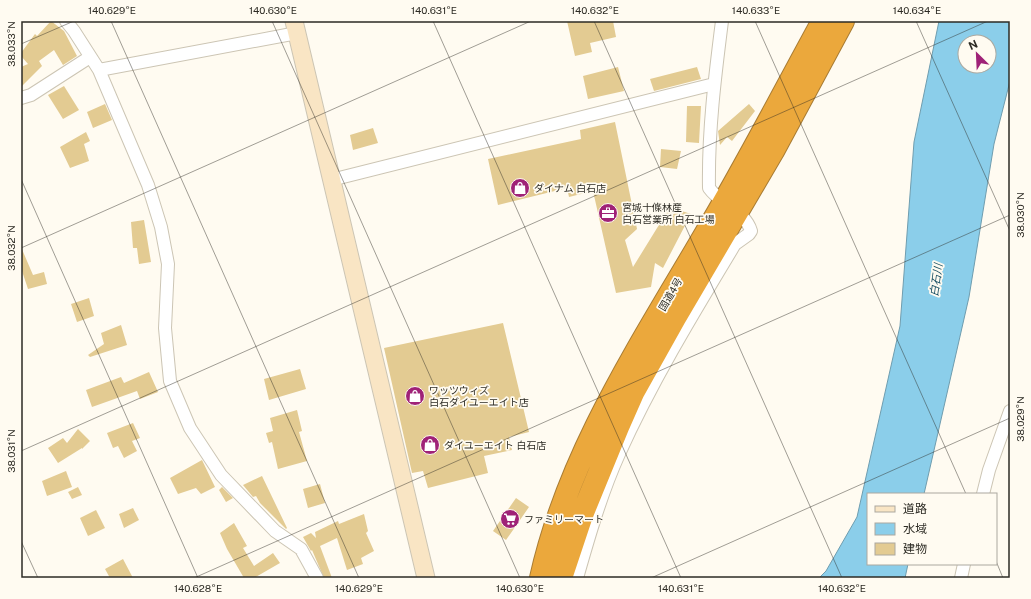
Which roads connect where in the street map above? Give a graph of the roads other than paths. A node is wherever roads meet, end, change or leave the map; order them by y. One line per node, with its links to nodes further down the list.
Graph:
1 (66, 21): 6 (street)
2 (722, 21): 8 (street)
3 (822, 21): 11 (highway, 国道4号)
4 (843, 21): 11 (highway, 国道4号)
5 (296, 27): 7 (street); 10 (street)
6 (90, 57): 7 (street); 9 (street)
7 (98, 70): 15 (street)
8 (714, 84): 10 (street); 11 (street)
9 (21, 98)
10 (331, 180): 16 (street)
11 (730, 207): 17 (highway, 国道4号); 18 (highway, 国道4号); 19 (street)
12 (1010, 411): 13 (street)
13 (983, 493)
14 (964, 565): 20 (street)
15 (317, 578)
16 (426, 578)
17 (541, 578)
18 (561, 578)
19 (577, 578)
20 (961, 578)

